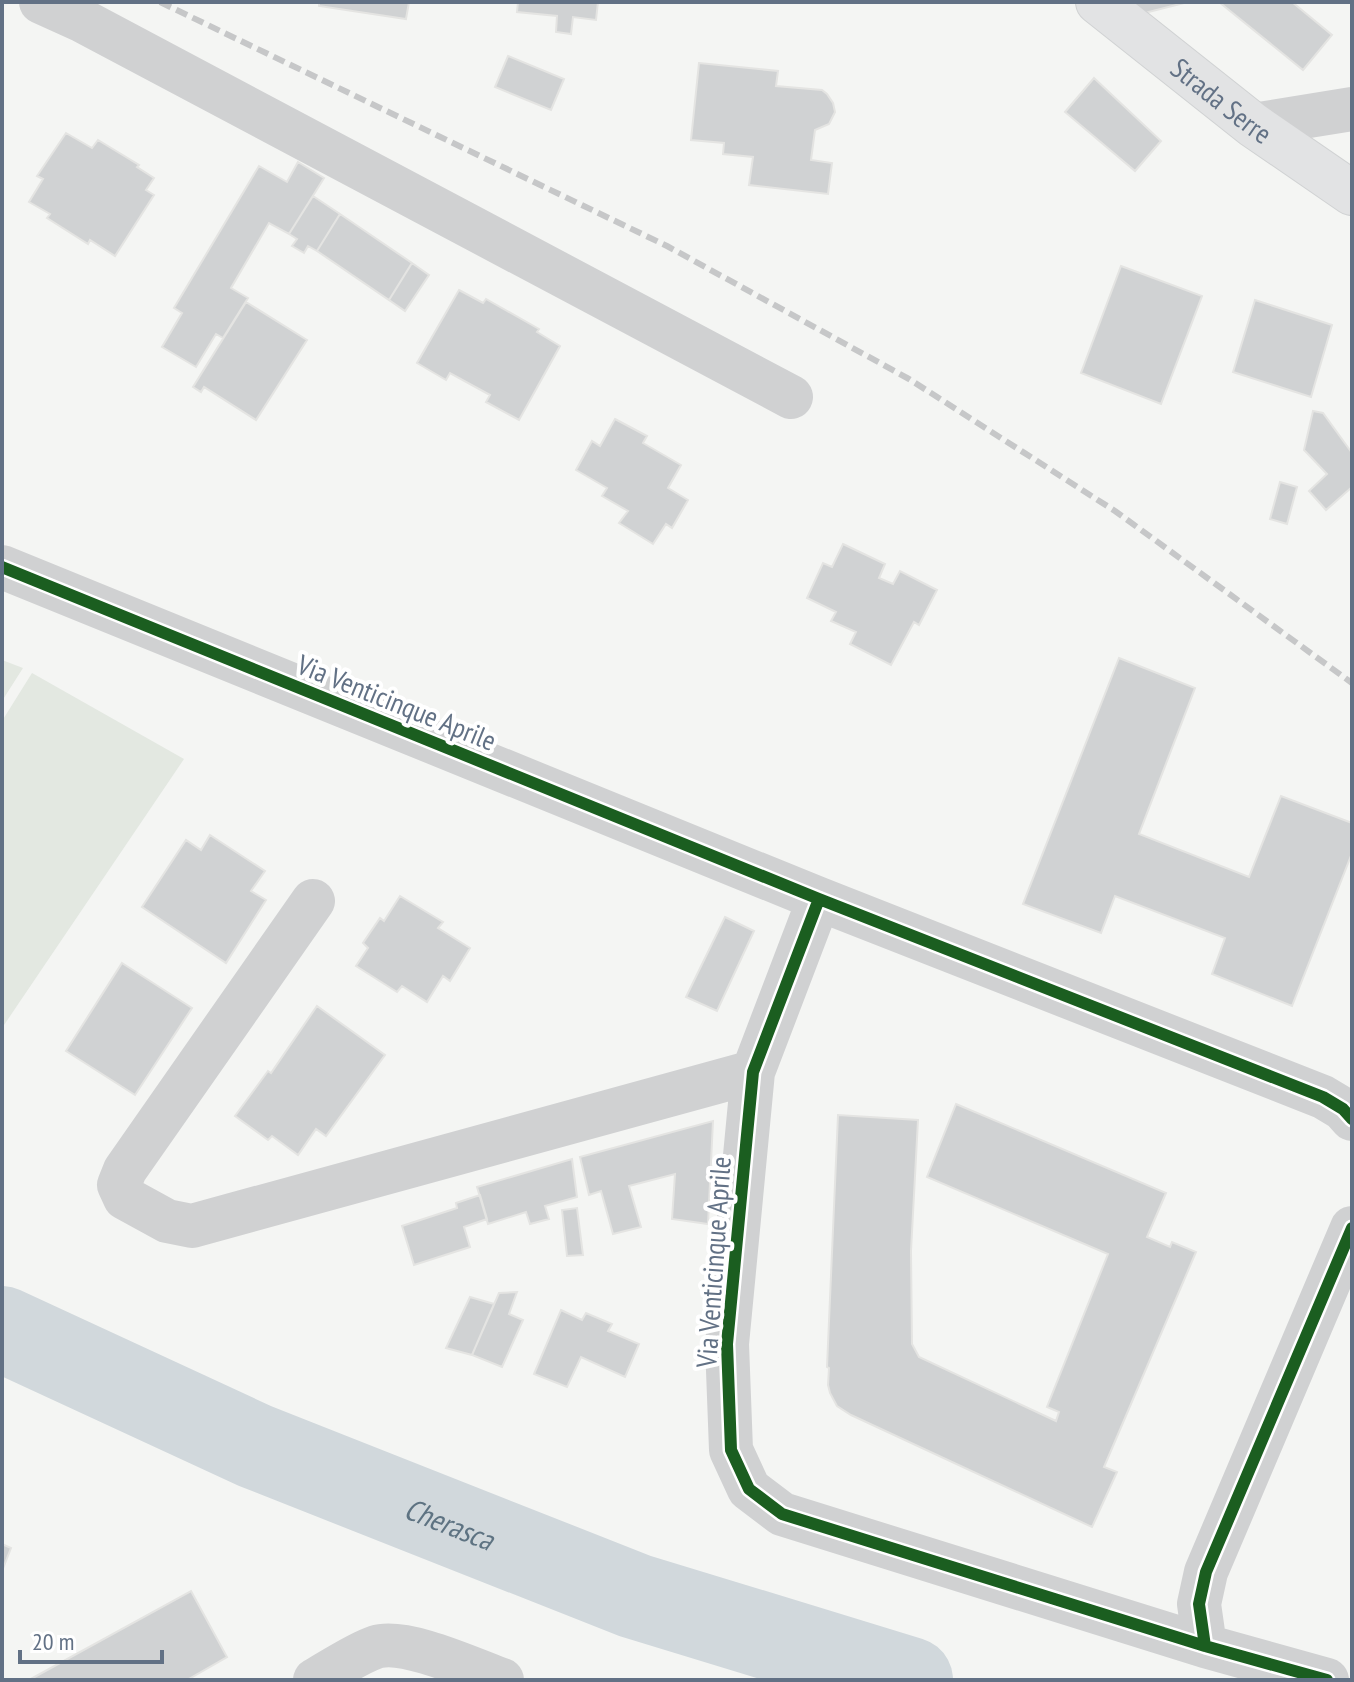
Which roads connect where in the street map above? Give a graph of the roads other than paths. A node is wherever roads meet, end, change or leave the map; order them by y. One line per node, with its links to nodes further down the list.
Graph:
1 (41, 2): 6 (street)
2 (1098, 2): 4 (main road, Strada Serre)
3 (1352, 109): 4 (street)
4 (1253, 125): 5 (main road, Strada Serre)
5 (1352, 193)
6 (791, 397)
7 (2, 567): 8 (street, Via Venticinque Aprile)
8 (819, 899): 10 (street, Via Venticinque Aprile); 11 (street, Via Venticinque Aprile)
9 (313, 901): 10 (street)
10 (753, 1072): 13 (street, Via Venticinque Aprile)
11 (1352, 1119)
12 (1352, 1228): 13 (street)
13 (1205, 1646): 16 (street, Via Venticinque Aprile)
14 (315, 1680): 15 (street)
15 (502, 1680)
16 (1327, 1680)

